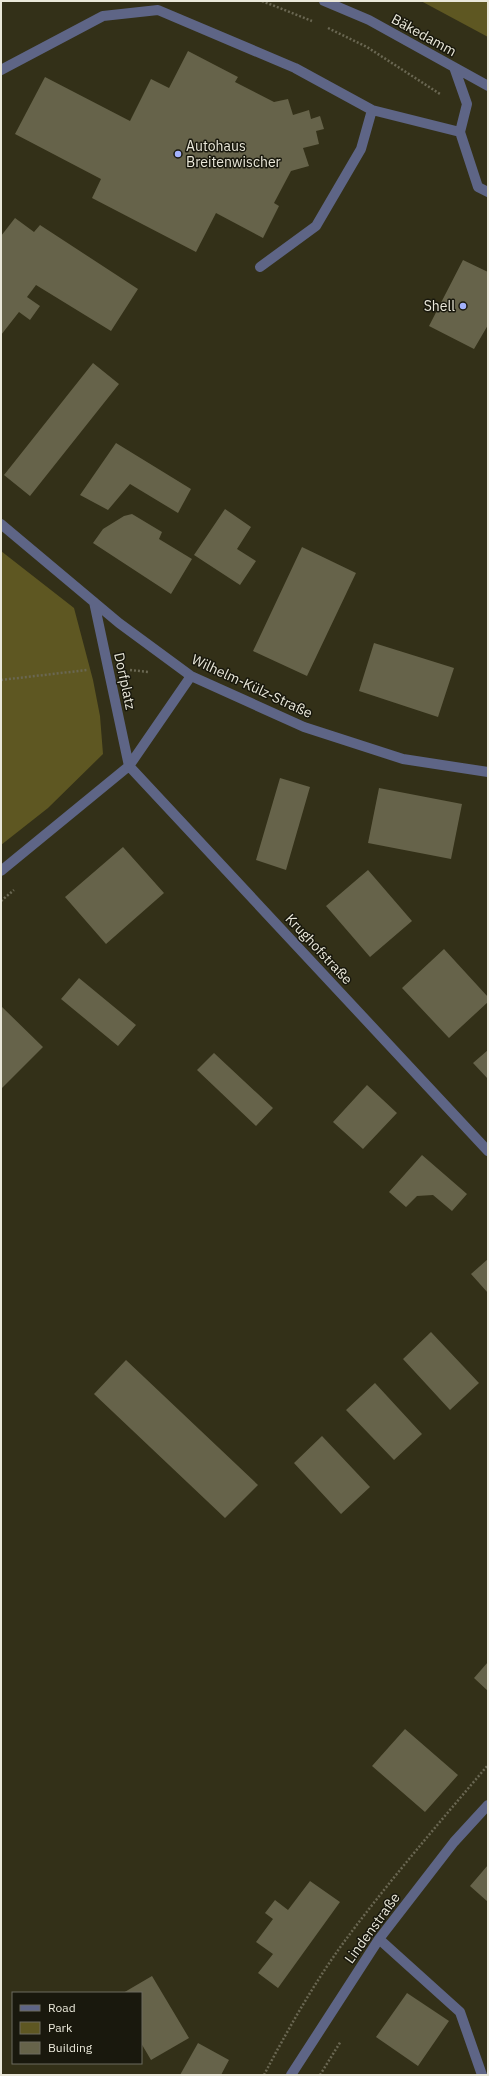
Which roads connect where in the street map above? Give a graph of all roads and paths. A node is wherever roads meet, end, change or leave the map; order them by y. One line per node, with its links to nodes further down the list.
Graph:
1 (262, 1): 3 (path)
2 (324, 1): 5 (street, Bäkedamm)
3 (313, 21)
4 (327, 28): 9 (path)
5 (454, 67): 7 (street, Bäkedamm); 9 (street)
6 (1, 70): 8 (street)
7 (488, 86)
8 (372, 110): 10 (street); 12 (street)
9 (465, 111): 10 (street)
10 (460, 132): 11 (street)
11 (488, 192)
12 (260, 267)
13 (1, 524): 14 (street, Wilhelm-Külz-Straße)
14 (94, 602): 15 (street, Wilhelm-Külz-Straße); 16 (street, Dorfplatz)
15 (191, 676): 16 (street); 17 (street, Wilhelm-Külz-Straße)
16 (129, 766): 18 (street); 19 (street, Krughofstraße)
17 (488, 772)
18 (1, 872)
19 (488, 1151)
20 (486, 1810): 21 (street, Lindenstraße)
21 (379, 1939): 22 (street, Lindenstraße); 23 (street)
22 (291, 2075)
23 (482, 2075)

